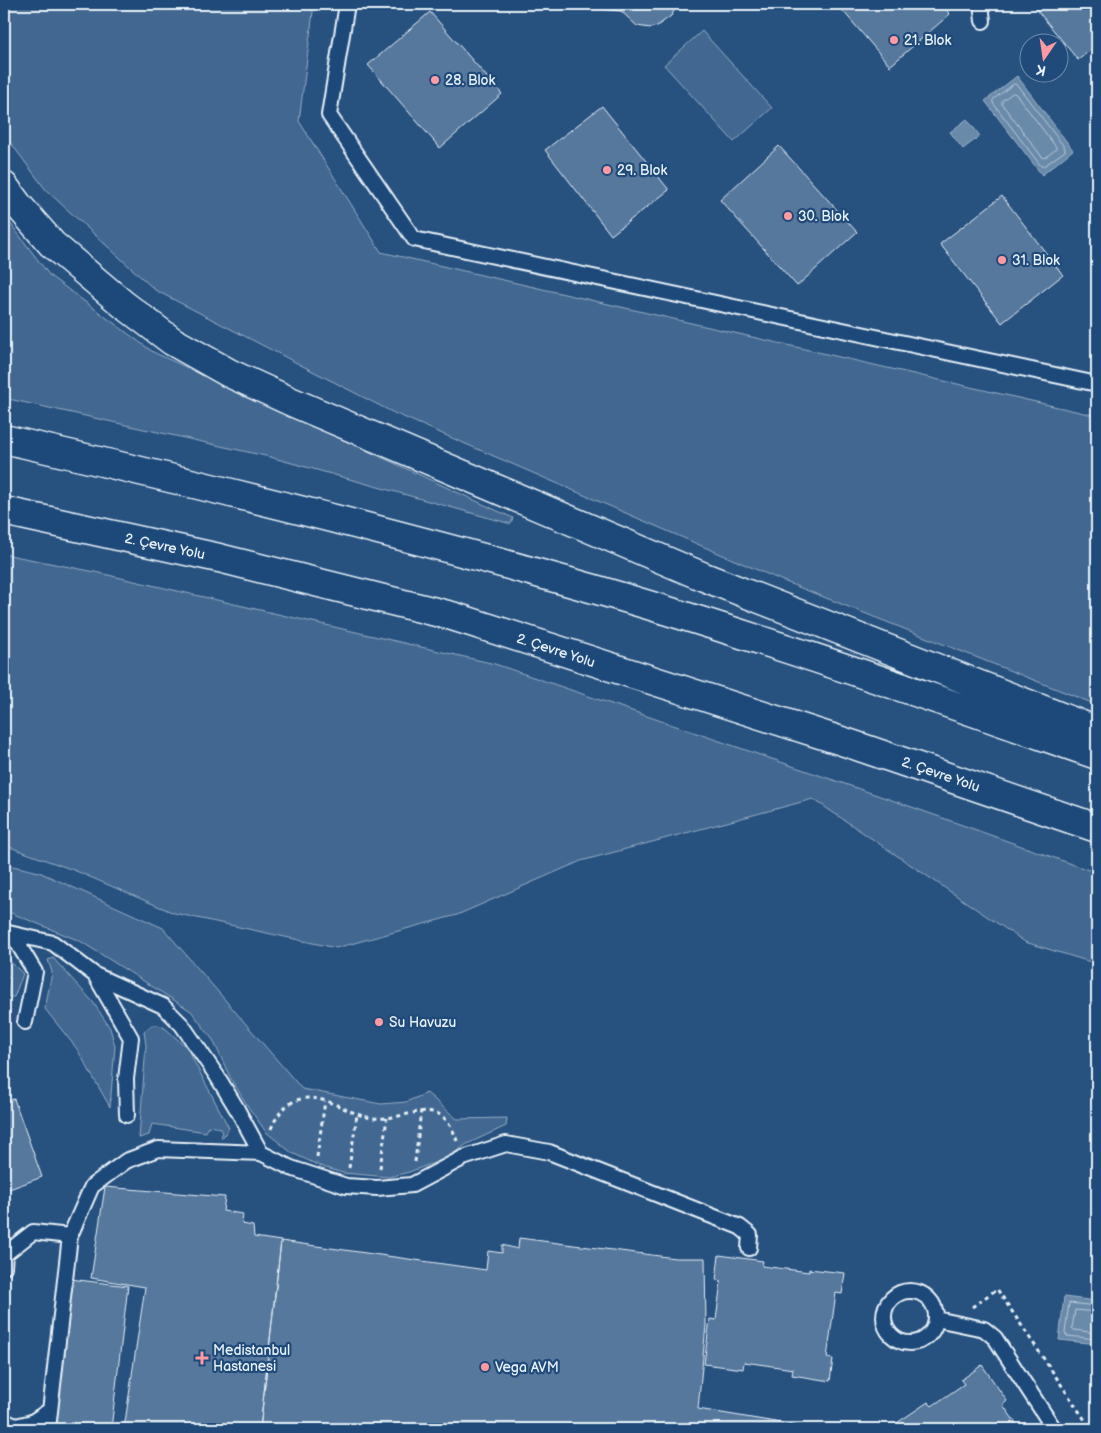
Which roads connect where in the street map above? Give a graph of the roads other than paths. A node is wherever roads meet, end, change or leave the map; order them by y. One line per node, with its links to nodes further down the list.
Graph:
1 (347, 4): 5 (lane)
2 (981, 4): 3 (lane)
3 (983, 21)
4 (4, 186): 8 (highway)
5 (1097, 384)
6 (4, 439): 9 (highway)
7 (4, 511): 10 (highway, 2. Çevre Yolu)
8 (1097, 731)
9 (1097, 755)
10 (1097, 828)
11 (8, 933): 12 (lane); 13 (lane)
12 (95, 975): 14 (lane); 15 (lane)
13 (25, 1022)
14 (127, 1116)
15 (261, 1153): 16 (lane); 17 (lane)
16 (70, 1236): 18 (lane); 20 (lane)
17 (749, 1248)
18 (4, 1268)
19 (936, 1320): 23 (lane)
20 (50, 1410): 21 (lane); 22 (lane)
21 (4, 1421)
22 (48, 1429)
23 (1054, 1429)

